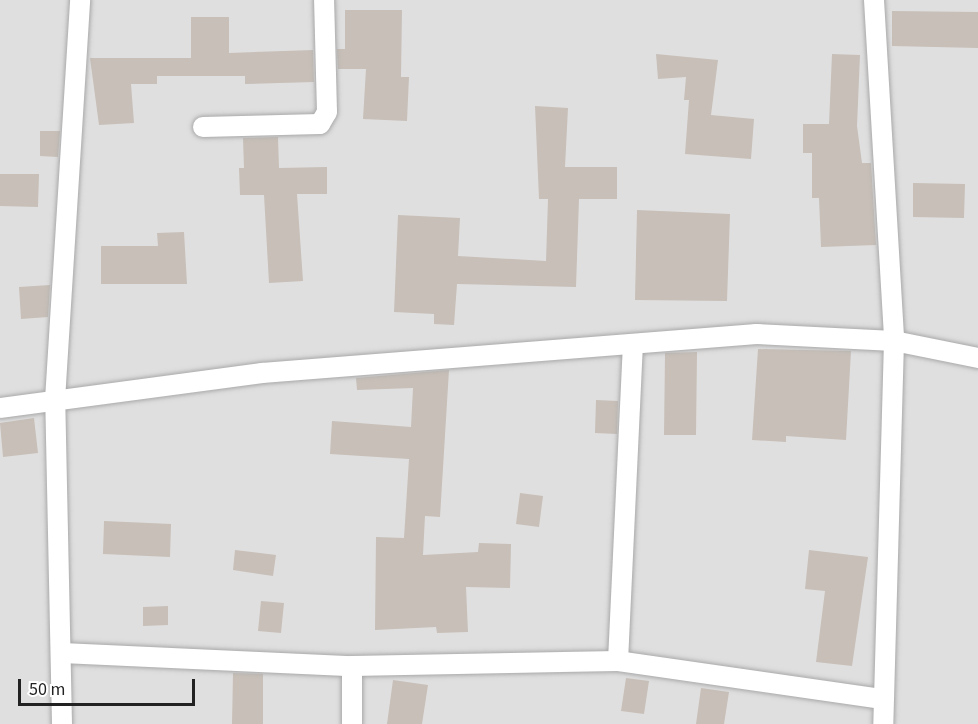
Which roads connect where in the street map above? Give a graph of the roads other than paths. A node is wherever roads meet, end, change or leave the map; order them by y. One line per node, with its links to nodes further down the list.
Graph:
1 (80, 0): 8 (street)
2 (324, 0): 4 (street)
3 (874, 0): 5 (street)
4 (203, 127)
5 (894, 341): 6 (street); 7 (street); 13 (street)
6 (633, 344): 8 (street); 11 (street)
7 (978, 358)
8 (55, 400): 9 (street); 10 (street)
9 (0, 408)
10 (62, 653): 12 (street); 14 (street)
11 (618, 661): 12 (street); 13 (street)
12 (352, 666): 15 (street)
13 (883, 699): 16 (street)
14 (62, 724)
15 (352, 724)
16 (884, 724)

